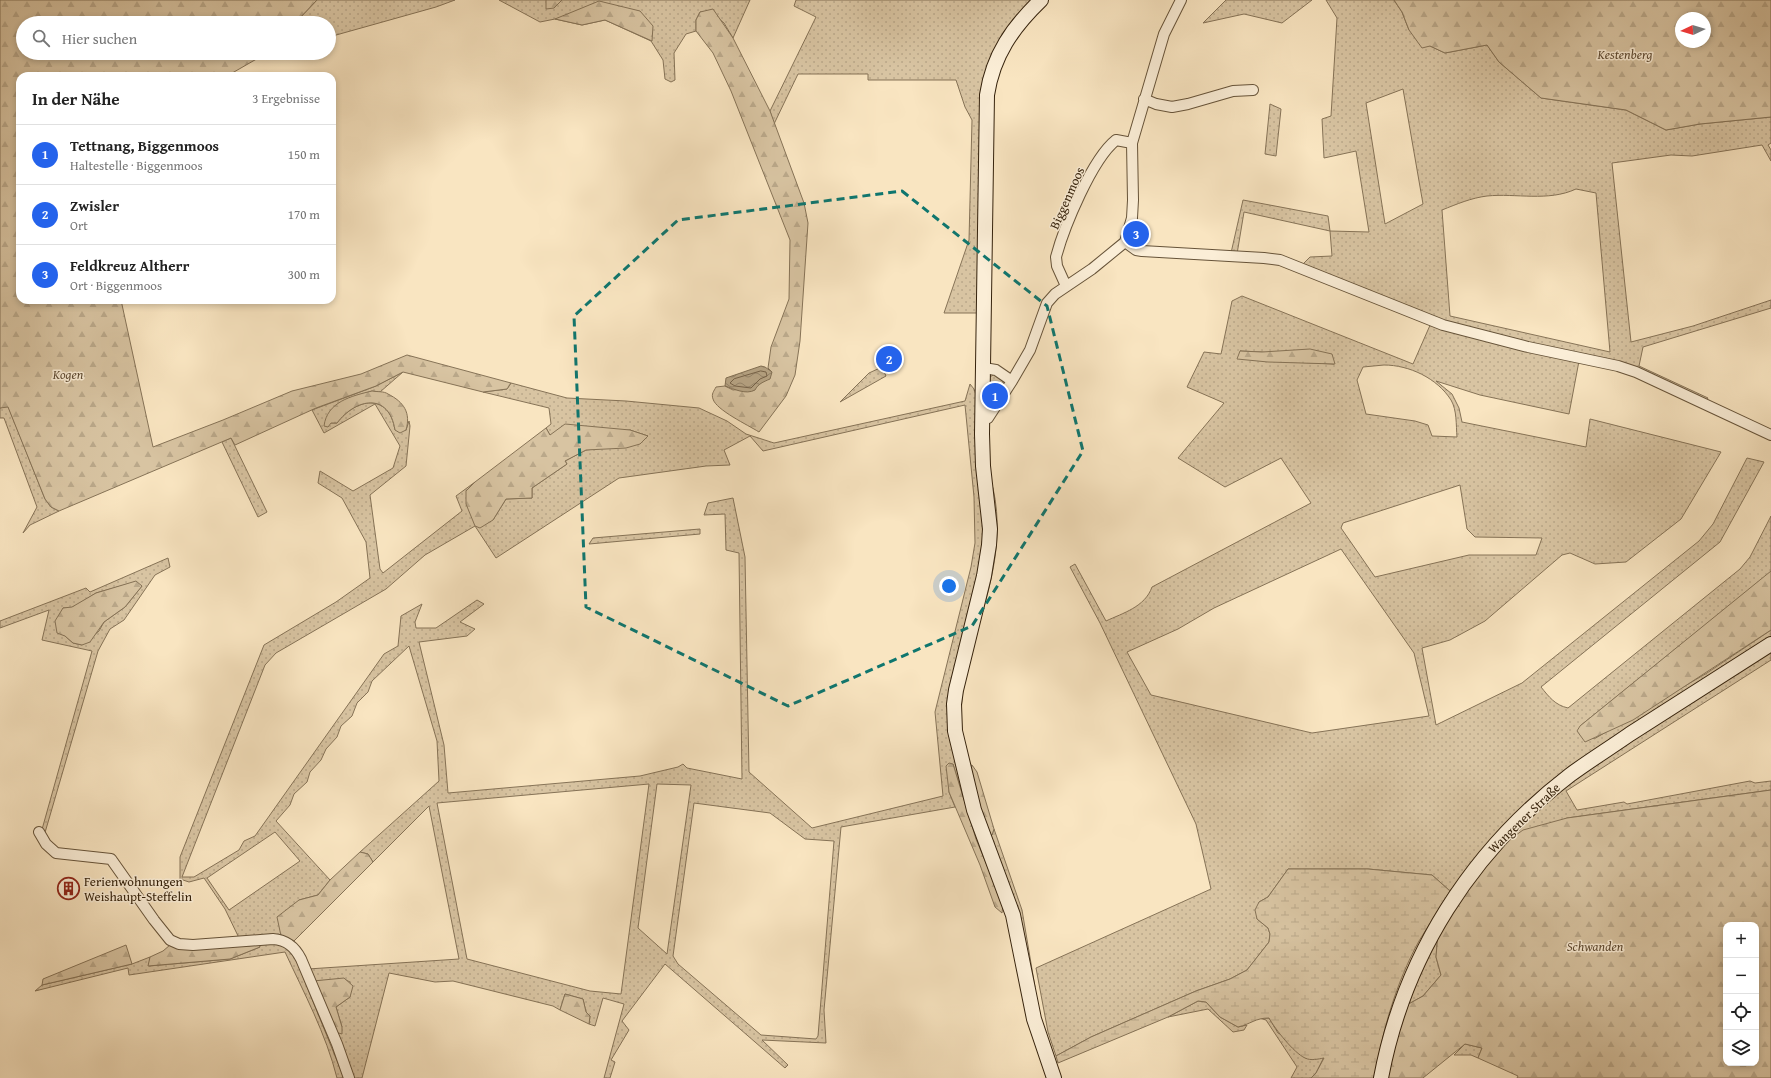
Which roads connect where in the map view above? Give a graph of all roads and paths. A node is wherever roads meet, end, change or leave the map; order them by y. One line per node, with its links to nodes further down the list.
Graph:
1 (1041, 0): 8 (main road)
2 (1181, 0): 4 (street)
3 (1253, 90): 4 (street)
4 (1144, 99): 5 (street)
5 (1132, 143): 6 (street); 7 (street, Biggenmoos)
6 (1125, 242): 7 (street); 11 (street)
7 (1066, 286): 9 (street)
8 (984, 368): 9 (street); 10 (main road)
9 (1012, 381): 10 (street)
10 (983, 420): 15 (main road)
11 (1771, 435)
12 (1771, 644): 16 (main road, Wangener Straße)
13 (39, 832): 14 (street)
14 (349, 1078)
15 (1054, 1078)
16 (1381, 1078)

